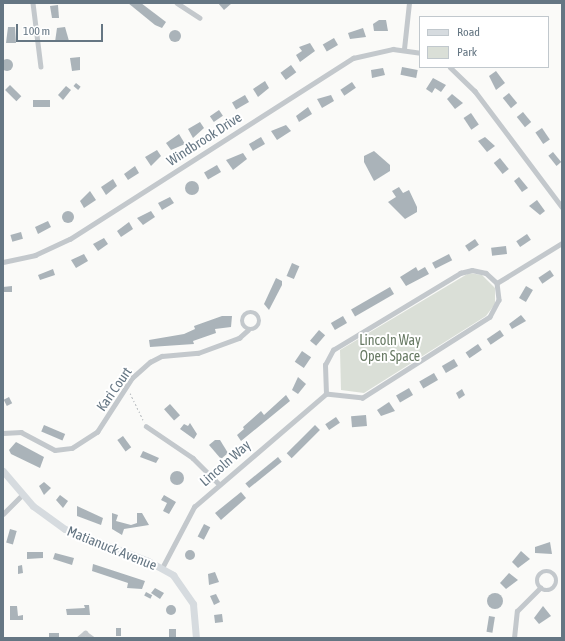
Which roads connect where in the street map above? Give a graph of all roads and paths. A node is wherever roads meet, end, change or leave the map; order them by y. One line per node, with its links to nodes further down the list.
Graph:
1 (33, 3): 7 (street)
2 (177, 3): 4 (street)
3 (409, 3): 5 (street)
4 (200, 18)
5 (404, 49): 6 (street, Windbrook Drive); 11 (street, Windbrook Drive)
6 (419, 53)
7 (41, 67)
8 (451, 68): 9 (street)
9 (562, 207)
10 (562, 243): 12 (street)
11 (3, 262)
12 (497, 283): 15 (street); 15 (street)
13 (248, 330): 13 (street, Kari Court); 14 (street, Kari Court)
14 (125, 388): 16 (path); 17 (street, Kari Court)
15 (326, 394): 19 (street, Lincoln Way)
16 (146, 426): 19 (street)
17 (3, 433)
18 (3, 471): 20 (street, Matianuck Avenue)
19 (218, 483): 22 (street, Lincoln Way)
20 (22, 495): 21 (street); 22 (street, Matianuck Avenue)
21 (3, 514)
22 (162, 568): 26 (street, Matianuck Avenue)
23 (540, 588): 23 (street); 27 (street)
24 (79, 638): 25 (street)
25 (92, 638)
26 (196, 638)
27 (514, 638)

